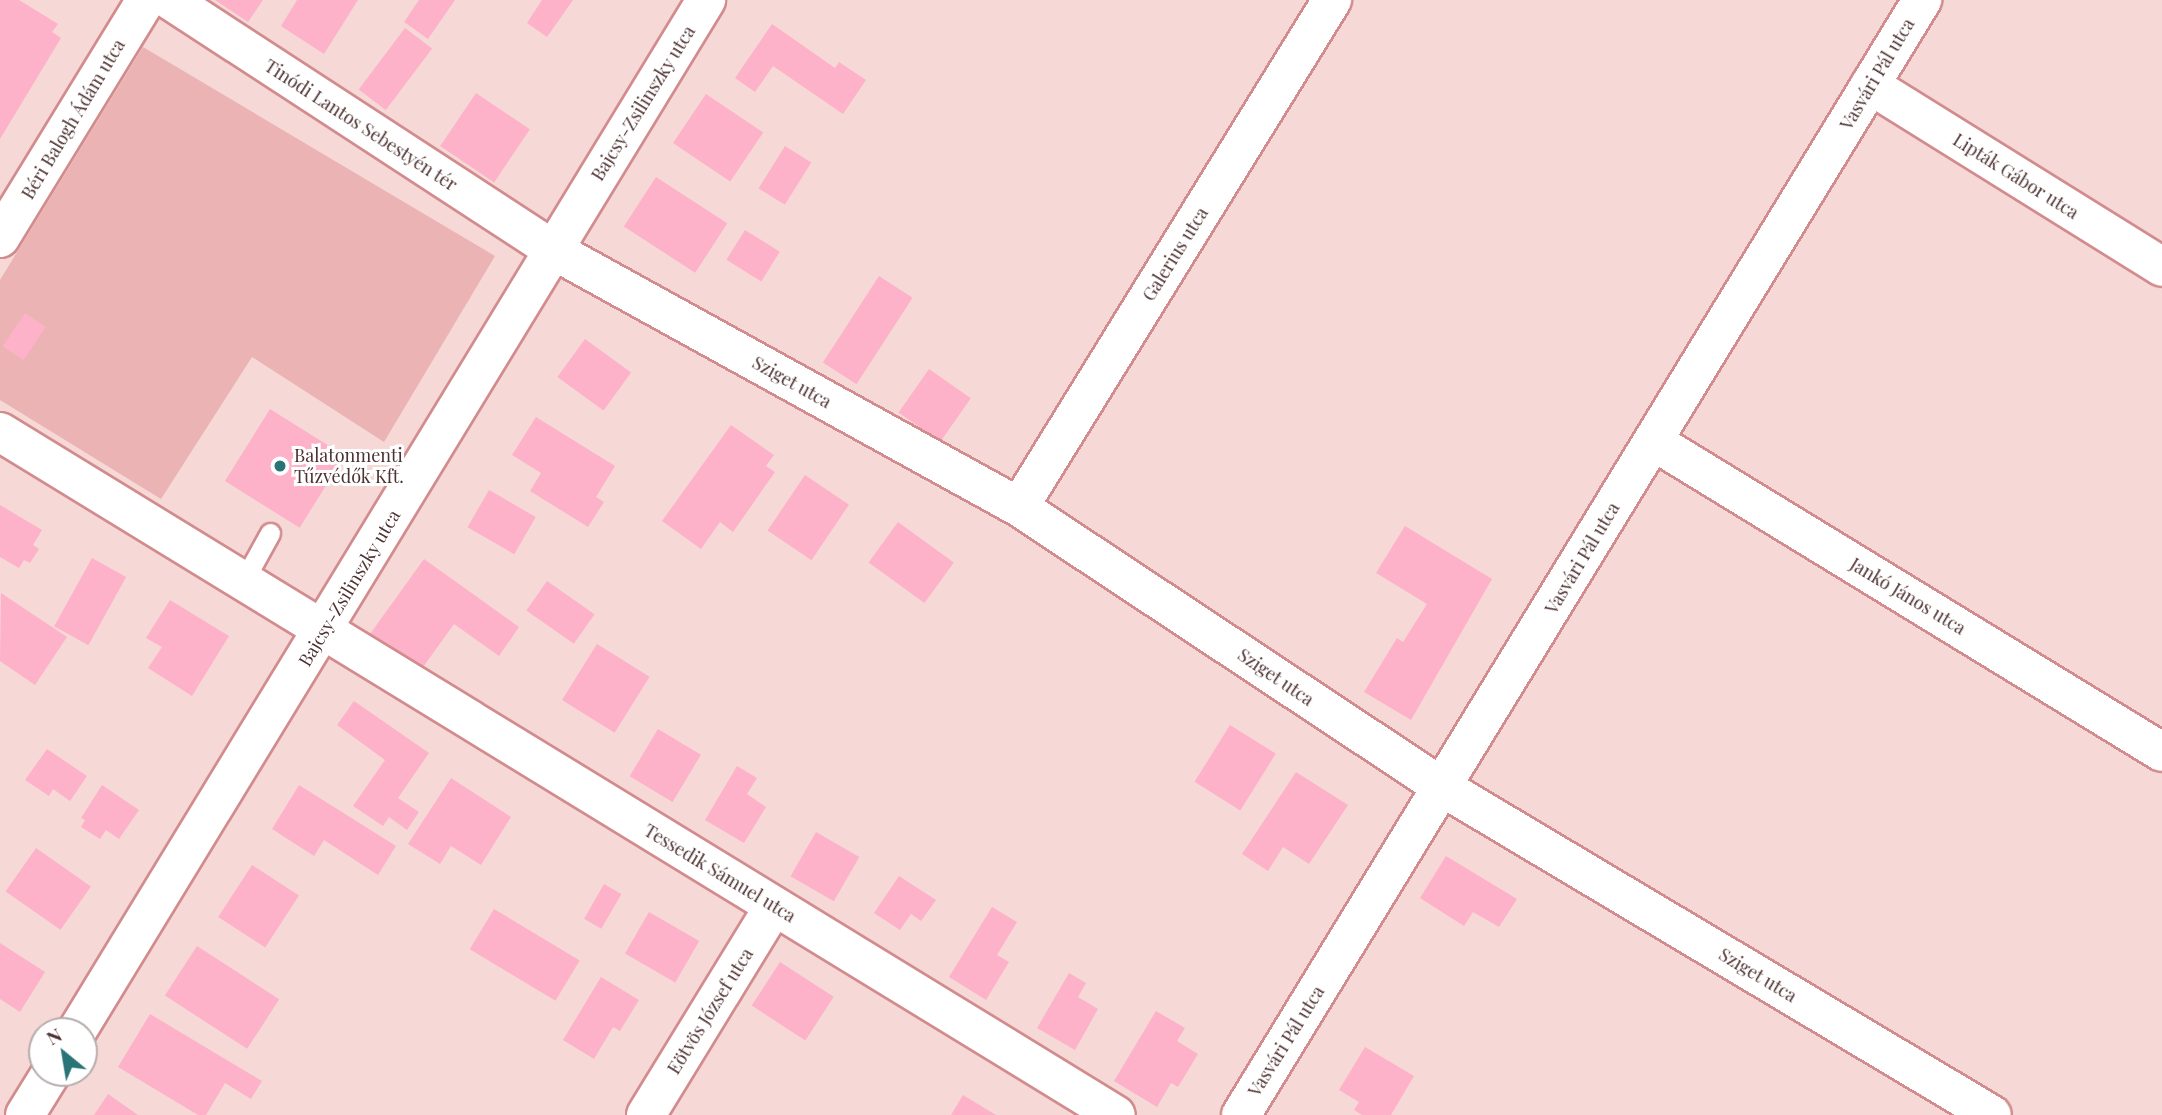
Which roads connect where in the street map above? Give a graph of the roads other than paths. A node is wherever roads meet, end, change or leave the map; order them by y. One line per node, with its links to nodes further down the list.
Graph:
1 (146, 0): 7 (street, Béri Balogh Ádám utca)
2 (170, 0): 8 (street, Tinódi Lantos Sebestyén tér)
3 (706, 0): 8 (street, Bajcsy-Zsilinszky utca)
4 (1332, 0): 12 (street, Galerius utca)
5 (1922, 0): 6 (street, Vasvári Pál utca)
6 (1870, 85): 9 (street, Lipták Gábor utca); 11 (street, Vasvári Pál utca)
7 (0, 238)
8 (553, 250): 12 (street, Sziget utca); 15 (street, Bajcsy-Zsilinszky utca)
9 (2162, 267)
10 (0, 432): 14 (street)
11 (1653, 441): 16 (street, Jankó János utca); 17 (street, Vasvári Pál utca)
12 (1019, 507): 17 (street, Sziget utca)
13 (270, 533): 14 (lane)
14 (243, 582): 15 (street)
15 (323, 632): 18 (street, Tessedik Sámuel utca); 19 (street, Bajcsy-Zsilinszky utca)
16 (2162, 752)
17 (1442, 787): 24 (street, Vasvári Pál utca); 25 (street, Sziget utca)
18 (774, 906): 22 (street, Eötvös József utca); 23 (street, Tessedik Sámuel utca)
19 (86, 1017)
20 (42, 1087): 21 (street)
21 (25, 1115)
22 (646, 1115)
23 (1116, 1115)
24 (1241, 1115)
25 (1992, 1115)

